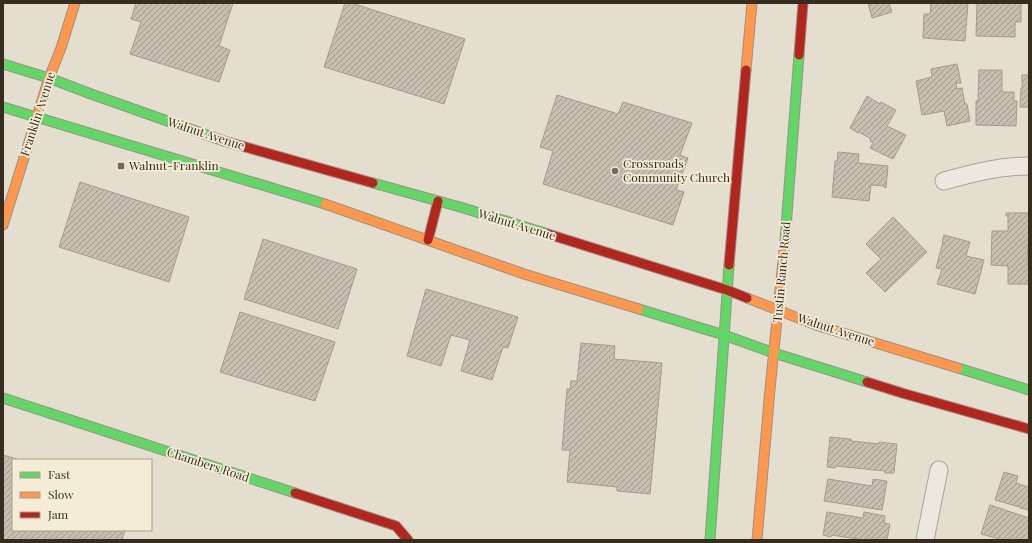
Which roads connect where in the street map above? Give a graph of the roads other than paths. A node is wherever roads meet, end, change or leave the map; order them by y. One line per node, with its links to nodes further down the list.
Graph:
1 (75, 3): 5 (main road, Franklin Avenue)
2 (752, 3): 13 (main road)
3 (803, 3): 14 (main road, Tustin Ranch Road)
4 (3, 64): 5 (main road, Walnut Avenue)
5 (49, 78): 7 (main road, Franklin Avenue); 10 (main road, Walnut Avenue)
6 (3, 107): 7 (main road)
7 (37, 117): 11 (main road, Franklin Avenue); 12 (main road)
8 (1029, 166): 9 (street)
9 (944, 181)
10 (438, 201): 12 (main road); 13 (main road, Walnut Avenue)
11 (3, 225)
12 (428, 240): 15 (main road)
13 (727, 290): 14 (main road, Walnut Avenue); 15 (main road)
14 (778, 310): 16 (main road, Tustin Ranch Road); 17 (main road, Walnut Avenue)
15 (724, 334): 16 (main road); 22 (main road)
16 (774, 353): 19 (main road); 23 (main road, Tustin Ranch Road)
17 (1029, 390)
18 (3, 398): 21 (main road, Chambers Road)
19 (1029, 429)
20 (939, 470): 24 (street)
21 (408, 540)
22 (710, 540)
23 (757, 540)
24 (925, 540)

